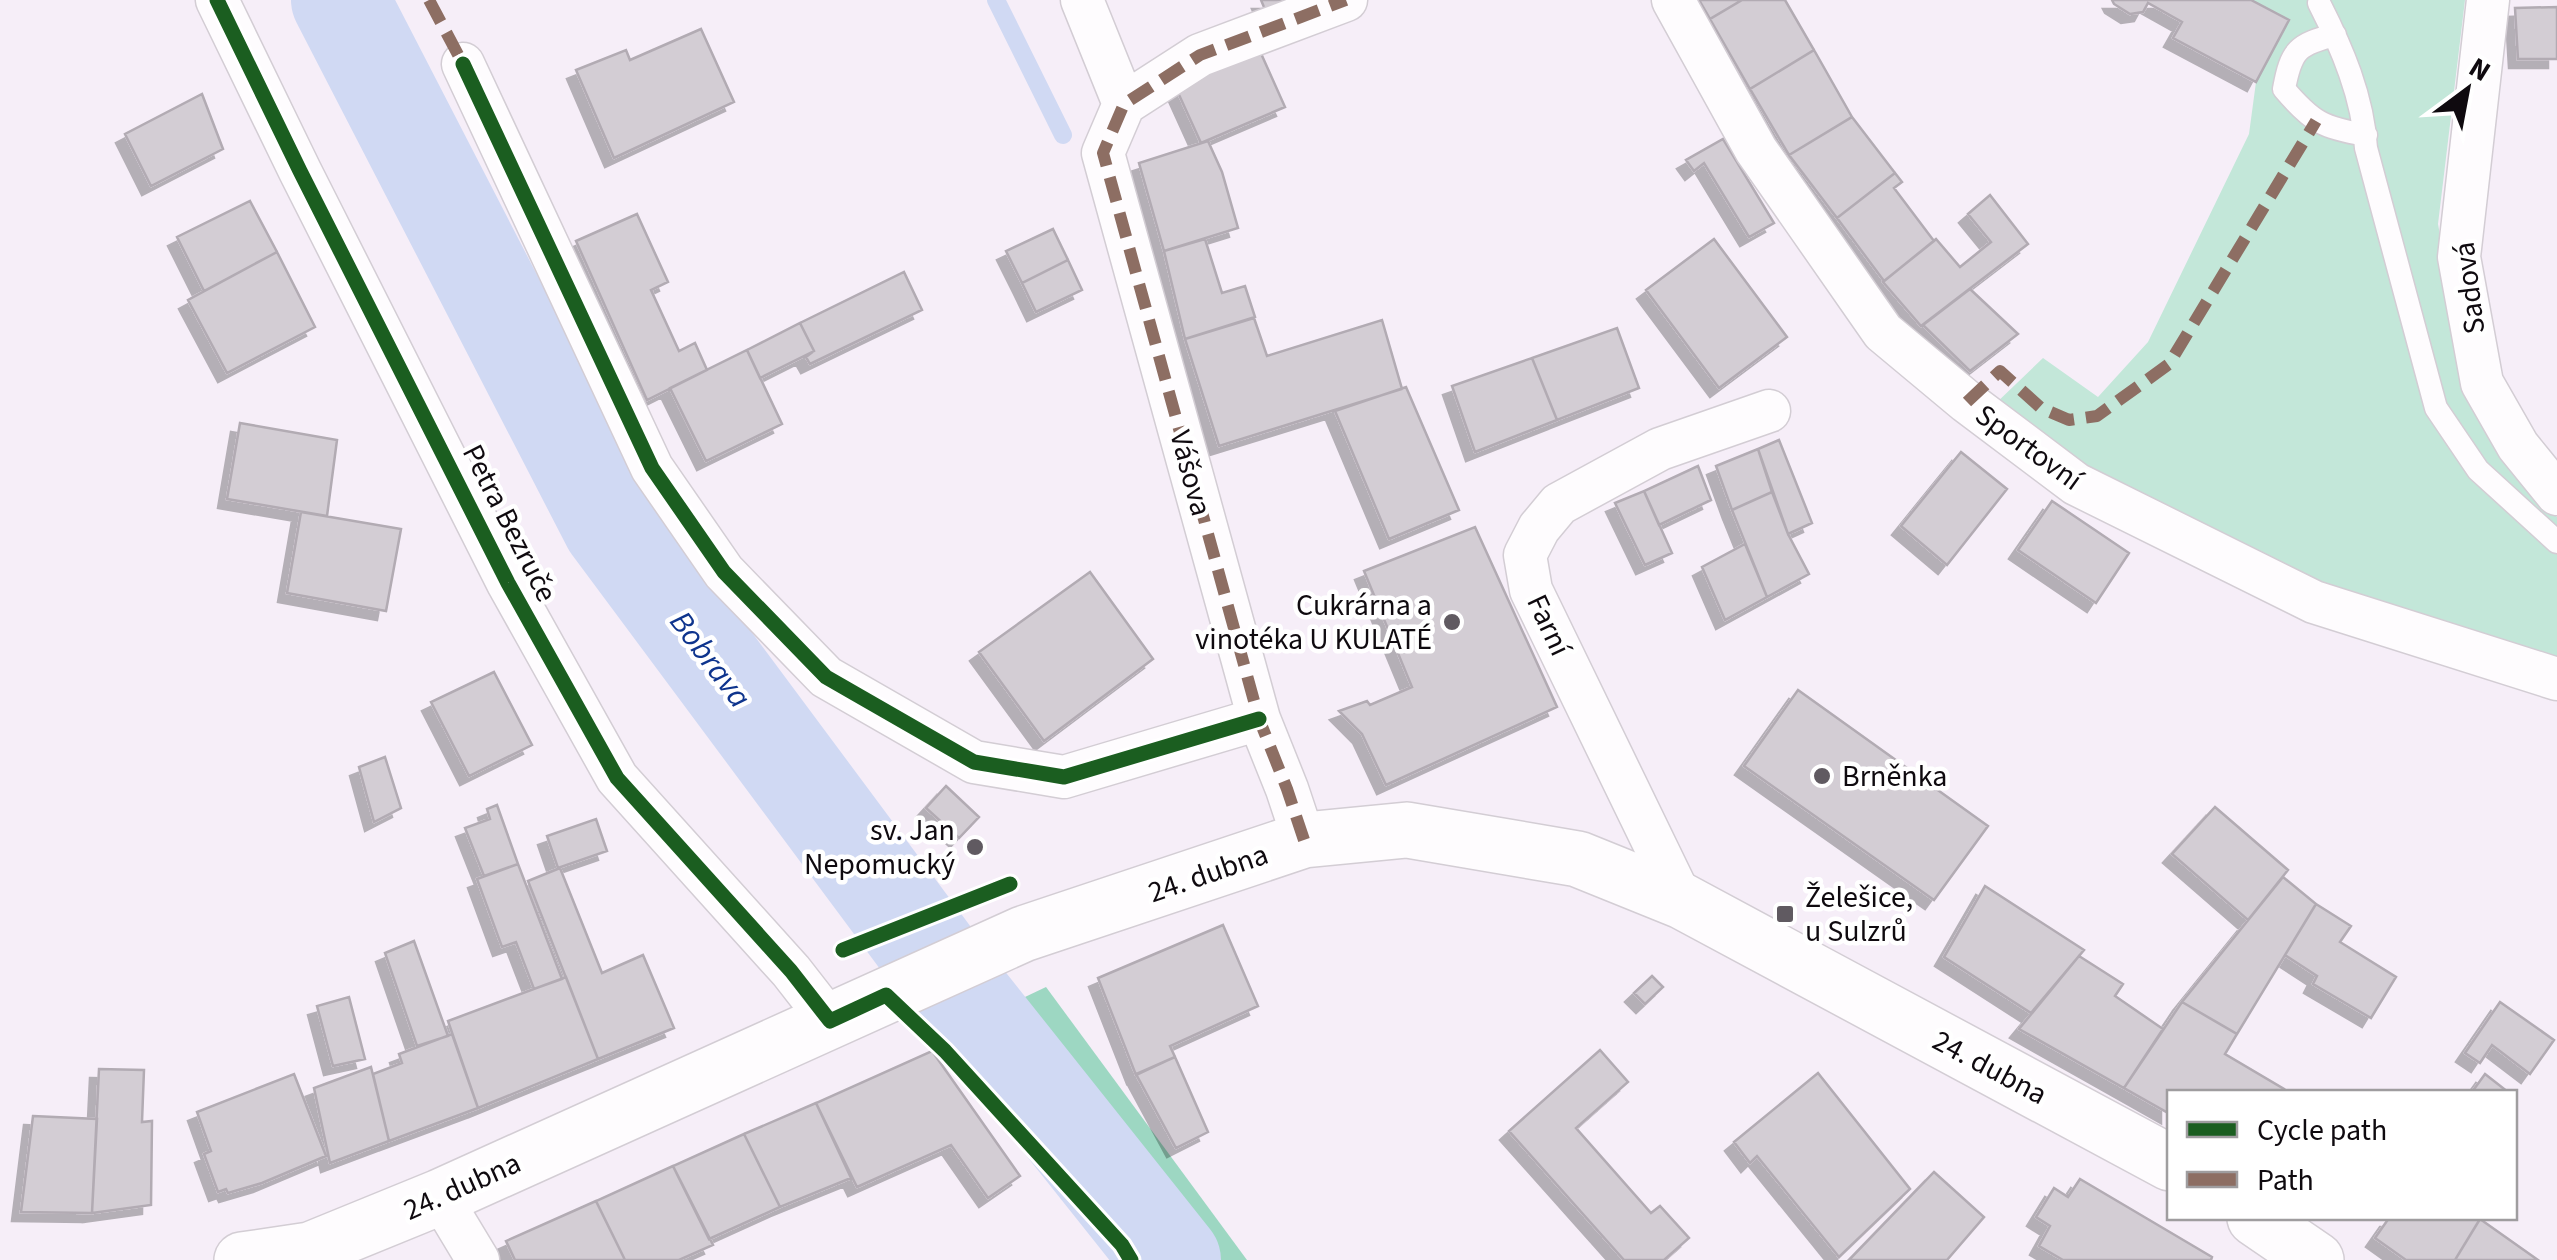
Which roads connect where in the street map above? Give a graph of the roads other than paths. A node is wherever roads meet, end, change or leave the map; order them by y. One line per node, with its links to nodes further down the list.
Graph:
1 (217, 0): 18 (street, Petra Bezruče)
2 (1082, 0): 9 (street)
3 (1346, 0): 9 (street)
4 (1673, 0): 14 (street, Sportovní)
5 (2488, 0): 12 (street, Sadová)
6 (2319, 3): 7 (lane)
7 (2336, 36): 10 (lane); 10 (lane)
8 (462, 64): 15 (street)
9 (1124, 104): 15 (street, Vášova)
10 (2366, 136): 13 (lane)
11 (1769, 411): 17 (street, Farní)
12 (2557, 494)
13 (2557, 542)
14 (2557, 679)
15 (1259, 719): 16 (street, Vášova)
16 (1304, 840): 17 (main road, 24. dubna); 18 (main road, 24. dubna)
17 (1682, 901): 19 (main road, 24. dubna)
18 (830, 1021): 20 (main road, 24. dubna)
19 (2167, 1162)
20 (440, 1198): 22 (main road, 24. dubna); 23 (street)
21 (2258, 1220): 24 (main road)
22 (242, 1260)
23 (478, 1260)
24 (2316, 1260)

